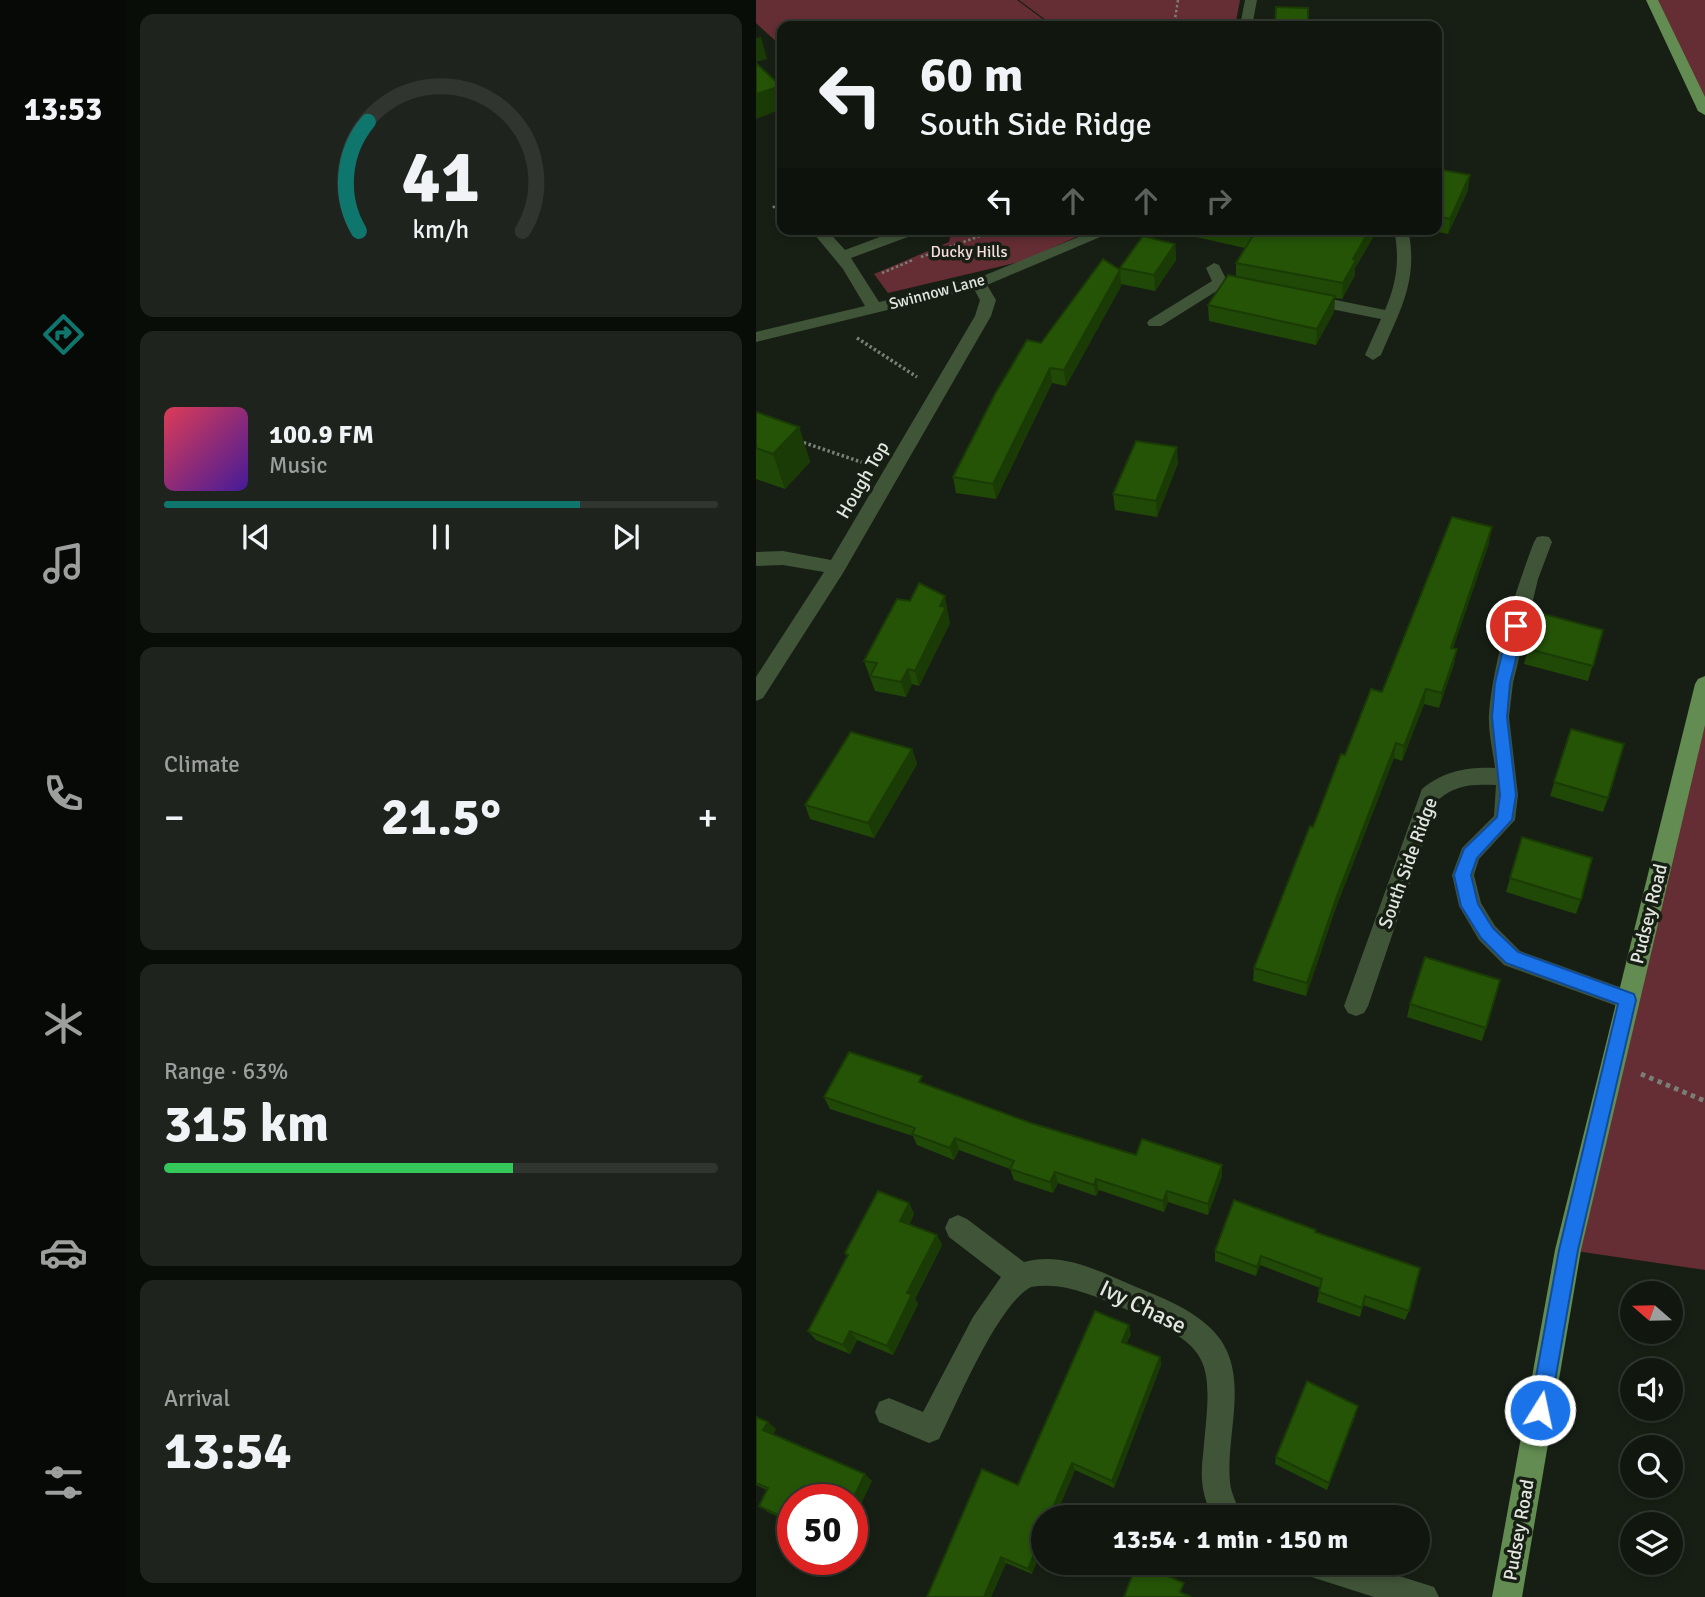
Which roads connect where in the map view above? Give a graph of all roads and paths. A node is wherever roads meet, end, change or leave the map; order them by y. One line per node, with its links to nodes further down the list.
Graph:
1 (1178, 0): 4 (path)
2 (1251, 0): 5 (street)
3 (1652, 0): 6 (main road)
4 (1178, 21)
5 (1247, 21)
6 (1705, 111)
7 (773, 206): 8 (path)
8 (777, 210)
9 (823, 235): 13 (street)
10 (900, 235): 13 (street)
11 (1097, 235): 14 (street, Swinnow Lane)
12 (1402, 235): 16 (street)
13 (844, 256): 15 (street)
14 (978, 283): 15 (street, Swinnow Lane); 21 (street, Hough Top)
15 (874, 309): 18 (street, Swinnow Lane)
16 (1390, 316): 17 (street); 19 (street)
17 (1155, 323)
18 (756, 337)
19 (1373, 355)
20 (793, 439): 21 (path)
21 (891, 472): 24 (street, Hough Top)
22 (1543, 542): 27 (street)
23 (756, 559): 24 (street)
24 (836, 568): 26 (street, Hough Top)
25 (1705, 684): 28 (main road, Pudsey Road)
26 (756, 693)
27 (1506, 777): 28 (street); 29 (street, South Side Ridge)
28 (1628, 1000): 30 (main road, Pudsey Road)
29 (1356, 1006)
30 (1612, 1064): 31 (path); 38 (main road, Pudsey Road)
31 (1705, 1101)
32 (958, 1228): 33 (street)
33 (1021, 1276): 34 (street); 35 (street, Ivy Chase)
34 (889, 1412)
35 (1219, 1505)
36 (1350, 1575): 37 (street)
37 (1424, 1597)
38 (1507, 1597)

